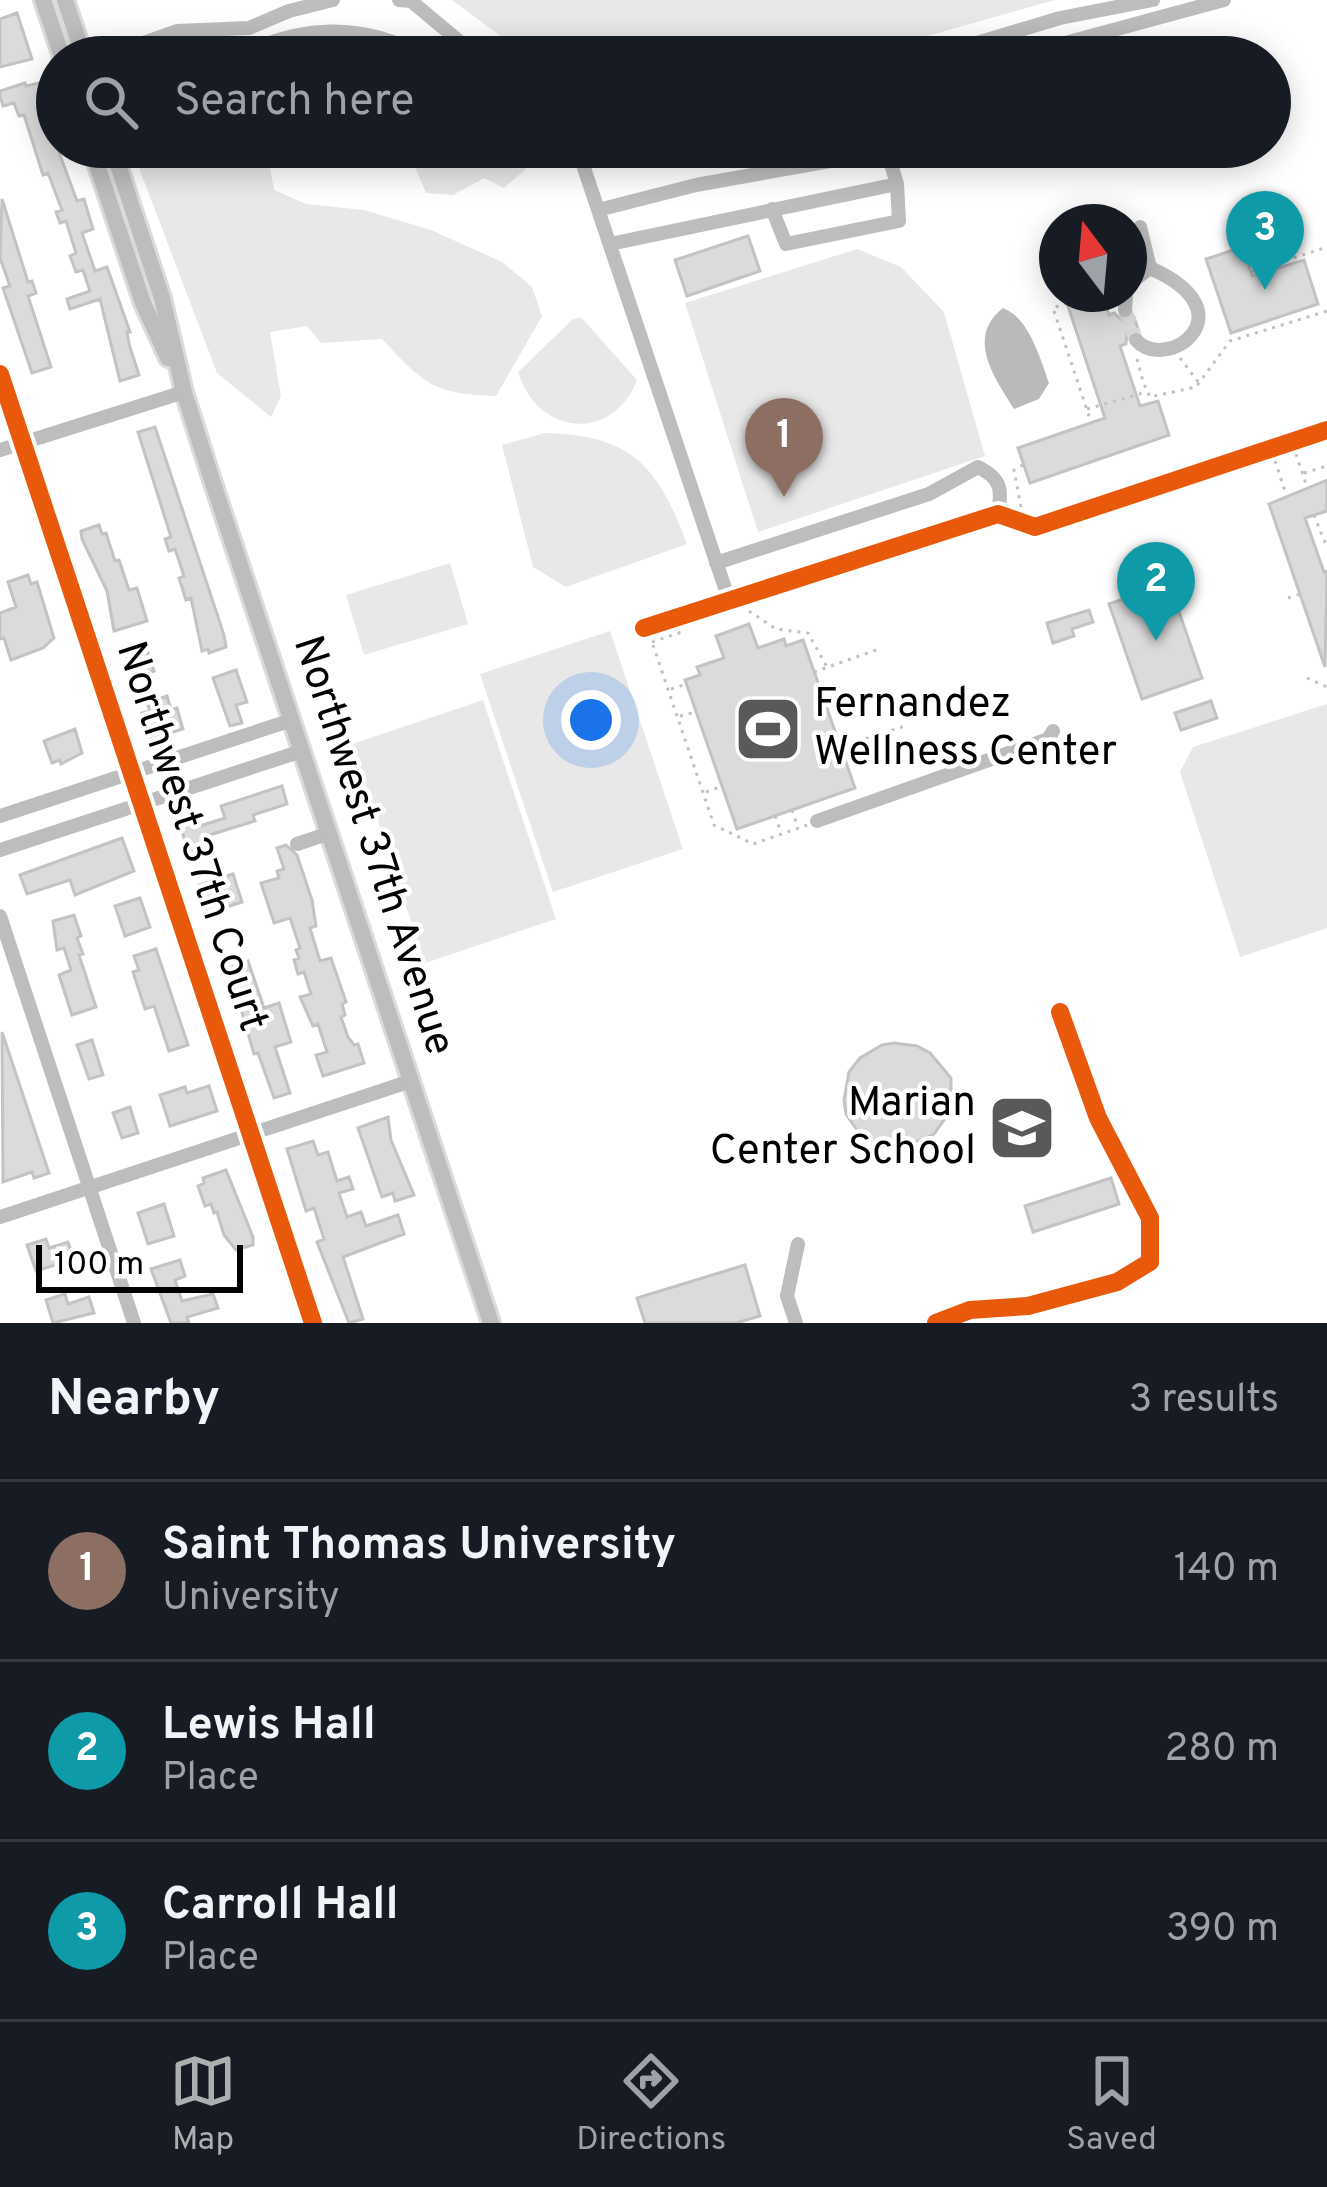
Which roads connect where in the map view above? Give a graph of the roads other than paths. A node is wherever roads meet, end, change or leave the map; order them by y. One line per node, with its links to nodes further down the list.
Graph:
1 (43, 0): 10 (main road)
2 (65, 0): 11 (main road)
3 (333, 0): 9 (street)
4 (399, 0): 16 (street)
5 (1153, 0): 7 (street)
6 (1224, 0): 18 (street)
7 (1116, 4): 8 (street)
8 (1074, 8): 17 (street)
9 (248, 28): 12 (street); 13 (street)
10 (55, 36)
11 (76, 36)
12 (163, 36)
13 (251, 36)
14 (295, 36): 15 (street)
15 (372, 36)
16 (453, 36)
17 (992, 36)
18 (1091, 36)
19 (99, 168): 33 (main road, Northwest 37th Avenue)
20 (119, 168): 33 (main road, Northwest 37th Avenue)
21 (583, 168): 26 (street)
22 (787, 168): 26 (street)
23 (893, 168): 24 (street)
24 (897, 184): 25 (street); 25 (street)
25 (772, 209): 27 (street)
26 (598, 210): 27 (street)
27 (610, 244): 38 (street)
28 (1147, 256): 29 (street)
29 (1150, 268): 30 (street); 31 (street)
30 (1147, 270)
31 (1136, 340)
32 (0, 374): 35 (street, Northwest 37th Court)
33 (184, 392): 35 (street); 41 (main road, Northwest 37th Avenue)
34 (1327, 430): 37 (street)
35 (23, 442): 36 (street); 44 (street, Northwest 37th Court)
36 (0, 450)
37 (998, 514): 38 (street); 39 (street)
38 (716, 563): 39 (street)
39 (729, 600): 40 (street)
40 (644, 628)
41 (292, 720): 43 (main road, Northwest 37th Avenue); 44 (street)
42 (1053, 731): 47 (street)
43 (302, 751): 45 (street); 48 (main road, Northwest 37th Avenue)
44 (130, 773): 45 (street, Northwest 37th Court); 46 (street)
45 (140, 804): 50 (street); 54 (street, Northwest 37th Court)
46 (0, 816)
47 (817, 821)
48 (330, 833): 49 (street); 53 (main road, Northwest 37th Avenue)
49 (297, 844)
50 (0, 850)
51 (0, 916): 55 (street)
52 (1060, 1012): 58 (street)
53 (412, 1081): 54 (street); 61 (main road, Northwest 37th Avenue)
54 (251, 1135): 55 (street); 60 (street, Northwest 37th Court)
55 (89, 1188): 56 (street); 59 (street)
56 (0, 1217)
57 (798, 1244): 62 (street)
58 (1018, 1306): 63 (street); 64 (street)
59 (134, 1323)
60 (313, 1323)
61 (491, 1323)
62 (796, 1323)
63 (936, 1323)
64 (1023, 1323)

